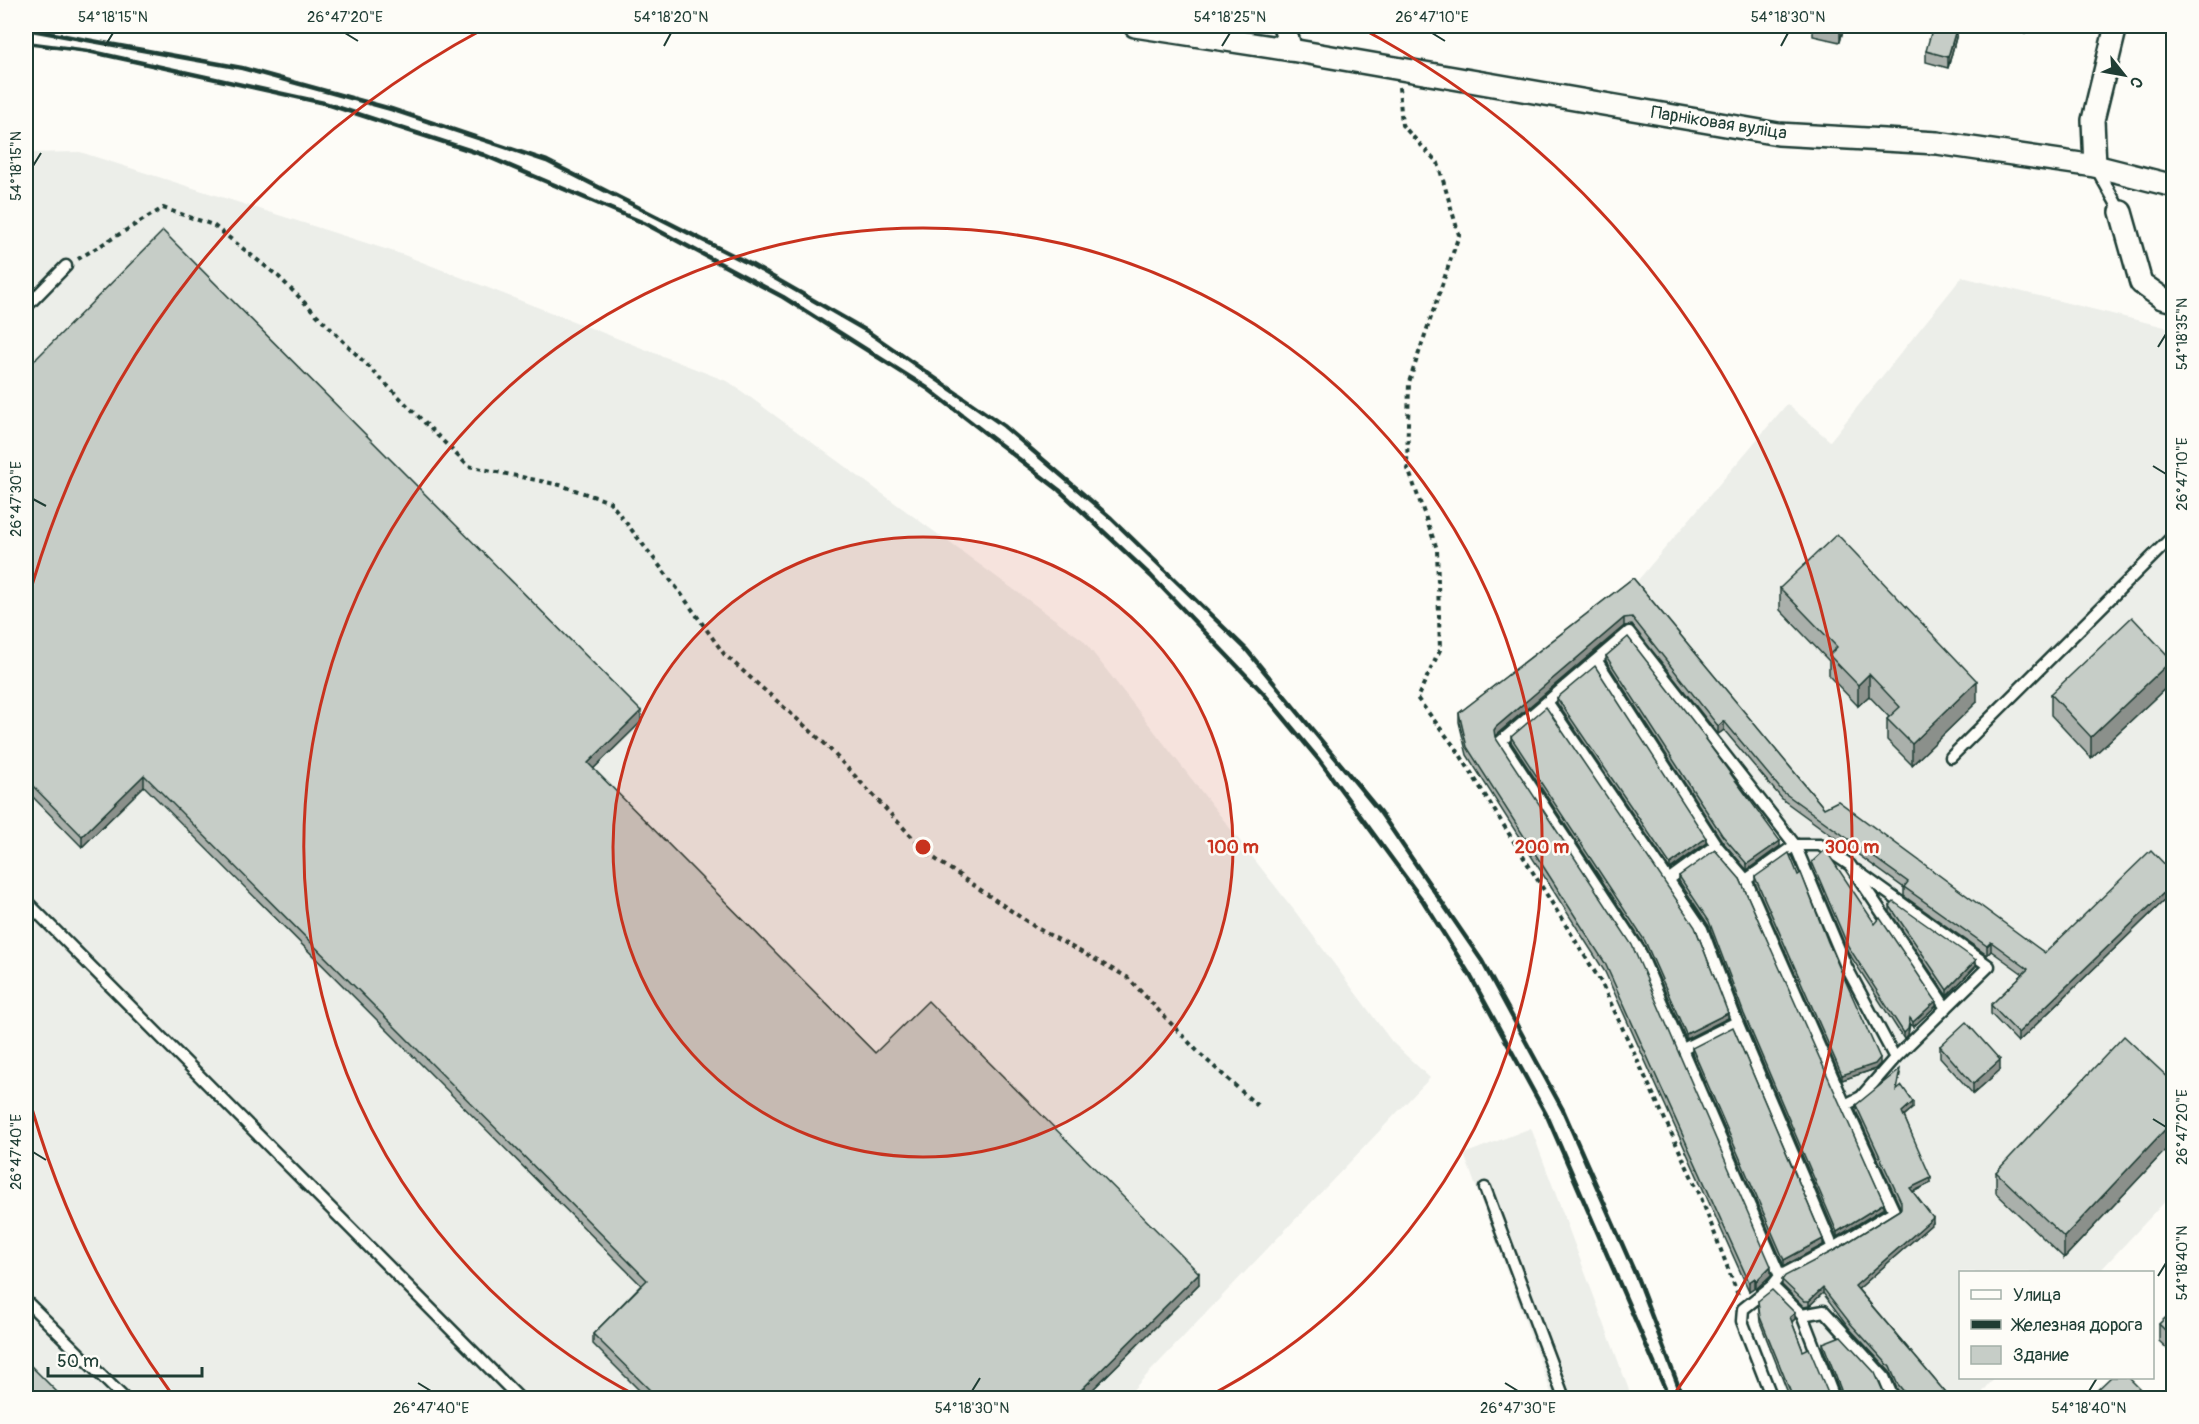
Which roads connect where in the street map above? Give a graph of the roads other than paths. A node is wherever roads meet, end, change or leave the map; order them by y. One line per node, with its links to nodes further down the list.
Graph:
1 (1135, 26): 4 (street, Парніковая вуліца)
2 (1284, 26): 4 (street)
3 (2116, 26): 5 (street)
4 (1291, 50): 5 (street, Парніковая вуліца)
5 (2095, 166): 6 (street, Парніковая вуліца); 7 (lane)
6 (2174, 186)
7 (2121, 212): 9 (street)
8 (66, 266): 10 (lane)
9 (2174, 301)
10 (26, 308)
11 (2174, 535): 14 (lane)
12 (1597, 661): 13 (lane); 15 (lane); 16 (lane)
13 (1548, 703): 18 (lane); 23 (lane)
14 (1951, 757)
15 (1716, 845): 18 (lane); 19 (lane)
16 (1795, 845): 17 (lane); 19 (lane); 24 (lane)
17 (1850, 865): 21 (lane); 21 (lane)
18 (1668, 880): 22 (lane)
19 (1746, 880): 25 (lane)
20 (26, 901): 33 (lane)
21 (1946, 1008): 24 (lane)
22 (1737, 1022): 23 (lane); 27 (lane)
23 (1683, 1048): 28 (lane)
24 (1895, 1058): 25 (lane)
25 (1845, 1105): 27 (lane)
26 (1485, 1188): 34 (lane)
27 (1833, 1248): 28 (lane)
28 (1780, 1276): 29 (lane)
29 (1772, 1286): 31 (lane); 35 (lane)
30 (26, 1301): 32 (lane)
31 (1802, 1315): 36 (lane); 37 (lane)
32 (124, 1398)
33 (519, 1398)
34 (1564, 1398)
35 (1772, 1398)
36 (1834, 1398)
37 (1893, 1398)

